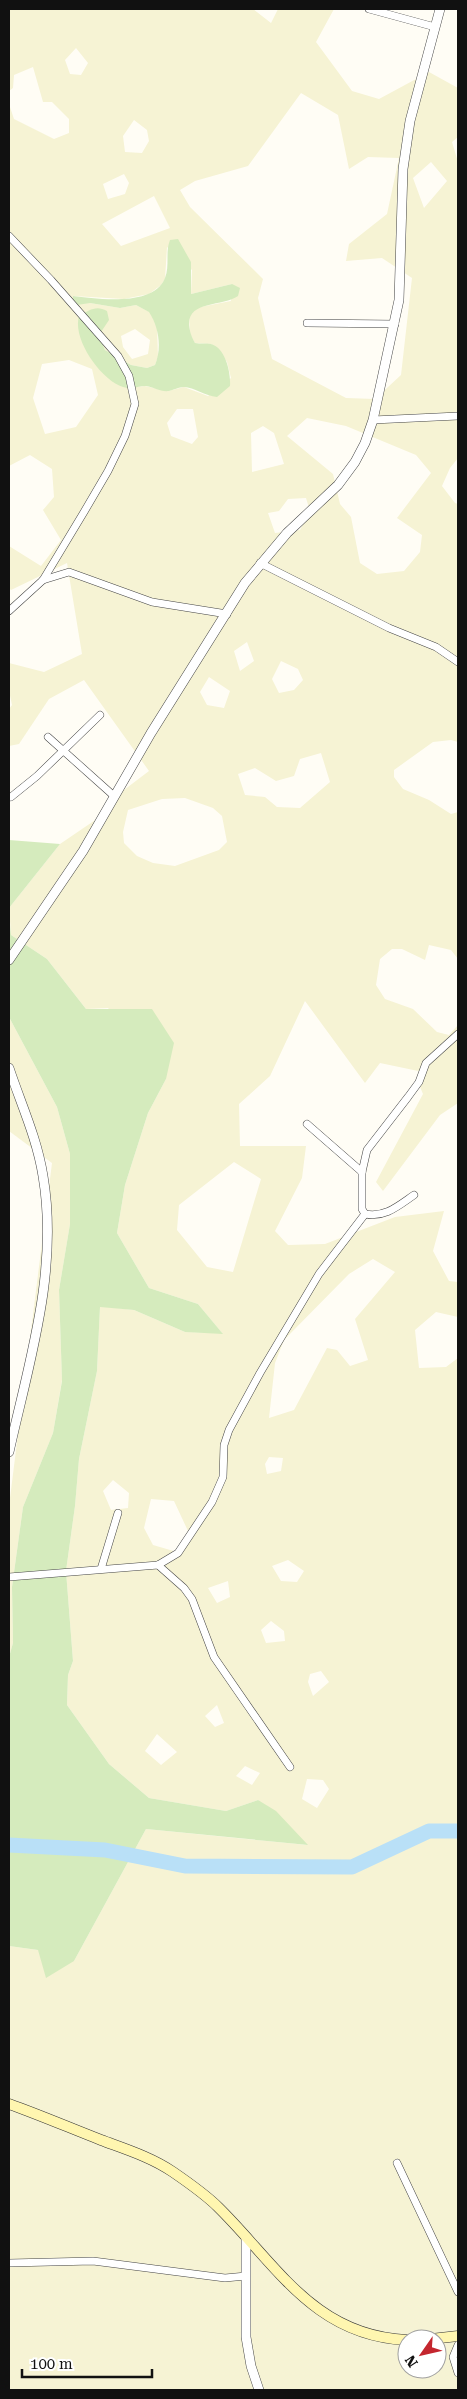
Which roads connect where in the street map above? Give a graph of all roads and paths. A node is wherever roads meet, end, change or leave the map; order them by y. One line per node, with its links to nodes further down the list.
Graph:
1 (370, 9): 3 (street)
2 (440, 9): 3 (street)
3 (435, 26): 6 (street)
4 (9, 236): 10 (street)
5 (307, 323): 6 (street)
6 (395, 324): 8 (street)
7 (458, 416): 8 (street)
8 (374, 420): 9 (street)
9 (260, 563): 12 (street); 13 (street)
10 (43, 580): 11 (street); 12 (street)
11 (9, 611)
12 (227, 614): 17 (street)
13 (458, 662)
14 (100, 715): 16 (street)
15 (48, 737): 16 (street)
16 (63, 751): 17 (street); 18 (street)
17 (114, 796): 19 (street)
18 (11, 797)
19 (9, 960)
20 (458, 1034): 23 (street)
21 (9, 1068): 26 (street)
22 (307, 1124): 23 (street)
23 (362, 1172): 25 (street)
24 (414, 1195): 25 (street)
25 (365, 1214): 28 (street)
26 (9, 1452)
27 (118, 1513): 29 (street)
28 (158, 1565): 29 (street); 31 (street)
29 (101, 1569): 30 (street)
30 (9, 1577)
31 (290, 1767)
32 (9, 2104): 34 (main road)
33 (397, 2163): 37 (street)
34 (246, 2238): 36 (street); 38 (main road)
35 (9, 2263): 36 (street)
36 (246, 2276): 41 (street)
37 (458, 2292)
38 (397, 2339)
39 (458, 2346): 40 (street)
40 (458, 2373)
41 (259, 2390)

